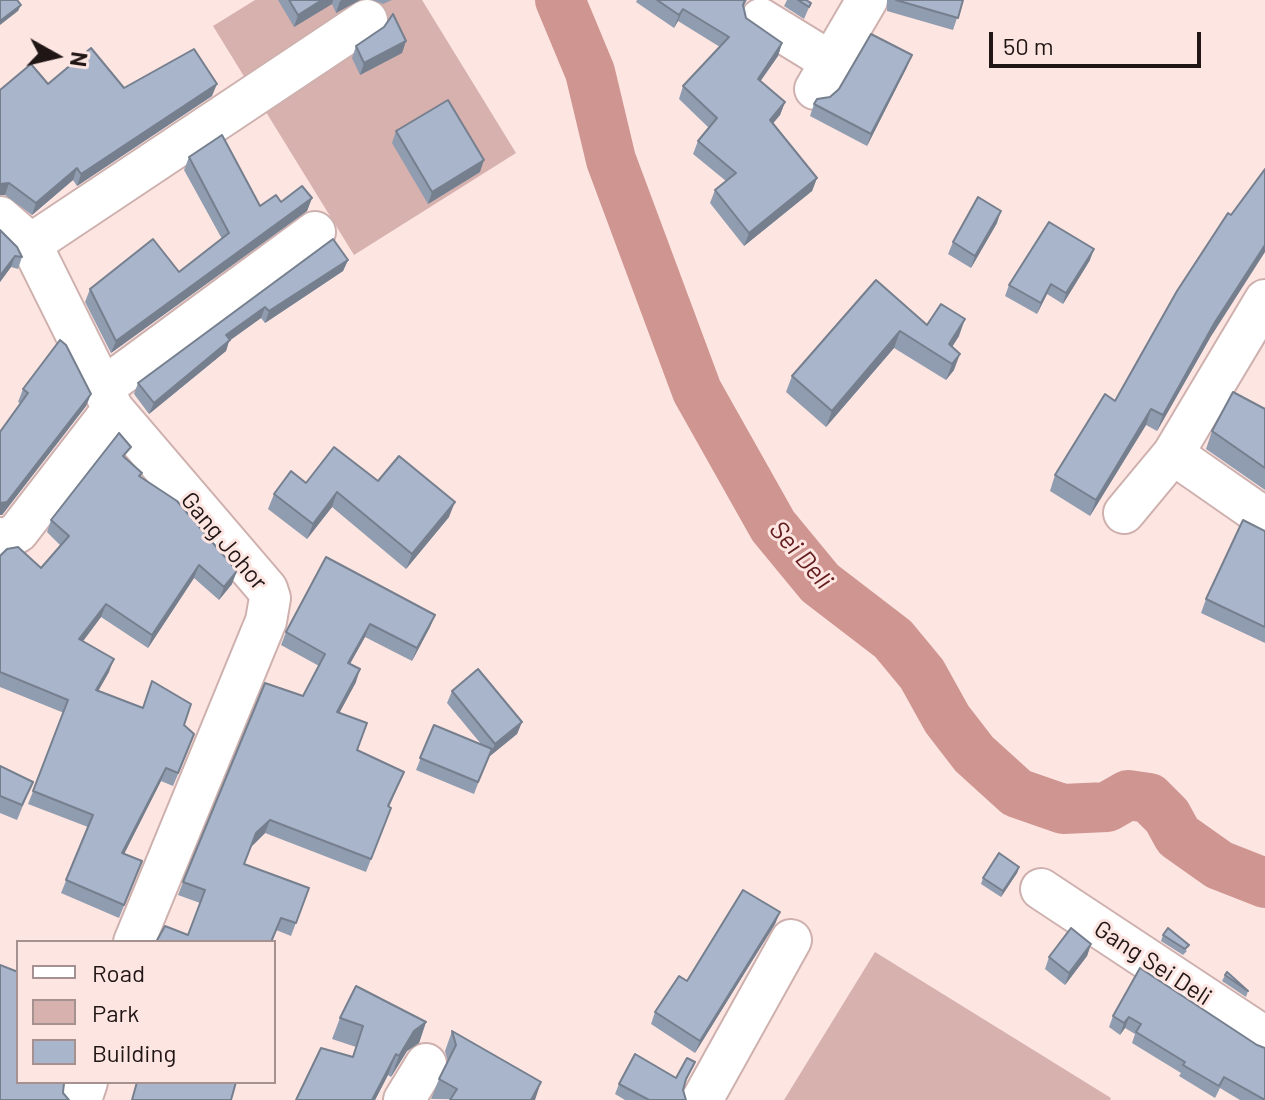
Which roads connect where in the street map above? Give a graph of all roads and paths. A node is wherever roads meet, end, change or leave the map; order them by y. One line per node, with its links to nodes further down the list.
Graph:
1 (867, 0): 2 (street)
2 (763, 16)
3 (367, 20): 6 (street)
4 (0, 217): 6 (street, Gang Johor)
5 (315, 232): 8 (street)
6 (31, 244): 8 (street, Gang Johor)
7 (1265, 300): 9 (street)
8 (108, 398): 12 (street); 14 (street, Gang Johor)
9 (1173, 454): 10 (street); 11 (street)
10 (1124, 513)
11 (1265, 518)
12 (0, 538)
13 (1041, 889): 16 (street, Gang Sei Deli)
14 (135, 940)
15 (791, 940): 19 (street)
16 (1265, 1037)
17 (426, 1064): 18 (street)
18 (404, 1100)
19 (702, 1100)

